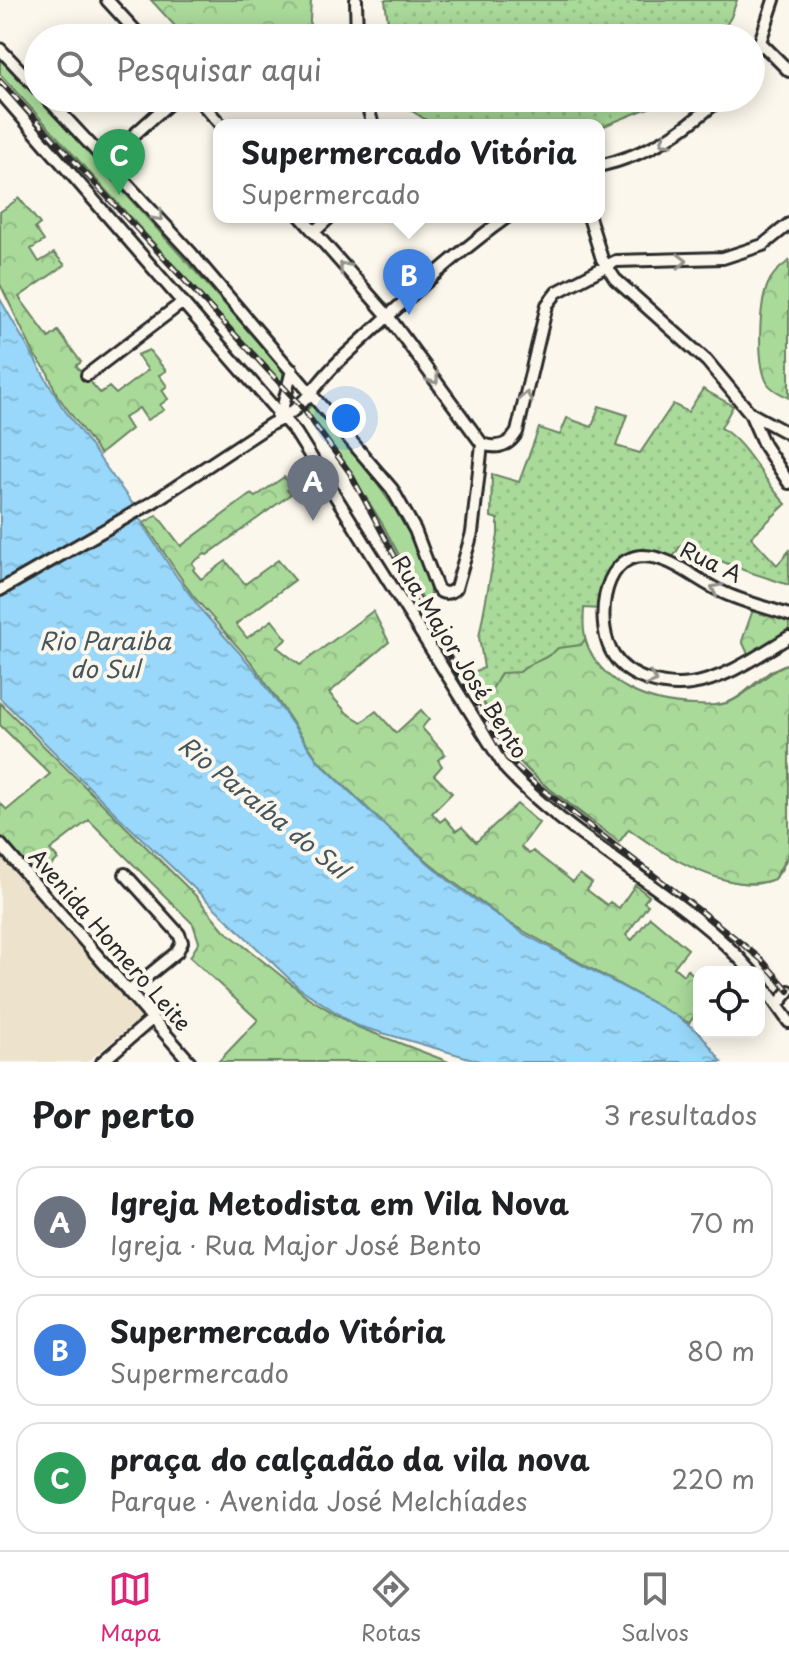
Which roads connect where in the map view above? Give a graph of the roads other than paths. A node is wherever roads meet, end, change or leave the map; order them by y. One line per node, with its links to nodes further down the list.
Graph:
1 (107, 0): 4 (street)
2 (356, 0): 5 (street)
3 (774, 0): 6 (street)
4 (129, 24)
5 (357, 24)
6 (765, 27)
7 (765, 47): 9 (street)
8 (0, 49): 10 (street)
9 (789, 71)
10 (24, 74)
11 (0, 92): 24 (street, Rua Major José Bento)
12 (60, 112): 15 (street)
13 (159, 112): 15 (street)
14 (704, 112): 16 (street, one-way to 16)
15 (106, 160): 26 (street, one-way to 26)
16 (605, 164)
17 (306, 223): 22 (street)
18 (324, 223): 22 (street)
19 (499, 223): 25 (street)
20 (591, 223): 23 (street)
21 (789, 224): 23 (street, one-way to 21)
22 (314, 232): 25 (street, one-way to 22)
23 (605, 265): 29 (street); 32 (street, one-way to 23)
24 (183, 302): 27 (street); 30 (street, Rua Major José Bento)
25 (388, 316): 28 (street); 32 (street, one-way to 32)
26 (292, 370): 28 (street); 30 (street)
27 (87, 375)
28 (311, 392): 30 (street); 32 (street)
29 (750, 413): 31 (street); 33 (street)
30 (282, 416): 34 (street); 39 (street, Rua Major José Bento)
31 (789, 434)
32 (482, 444)
33 (789, 483)
34 (0, 590)
35 (789, 615): 36 (street, Rua A, one-way to 36)
36 (789, 637)
37 (0, 844): 42 (street, Avenida Homero Leite)
38 (125, 874): 42 (street)
39 (746, 966)
40 (765, 988): 43 (street)
41 (789, 991): 43 (street)
42 (128, 992): 44 (street, Avenida Homero Leite)
43 (778, 1004): 45 (street)
44 (152, 1019): 46 (street); 47 (street, Avenida Homero Leite)
45 (789, 1022)
46 (102, 1062)
47 (190, 1062)

